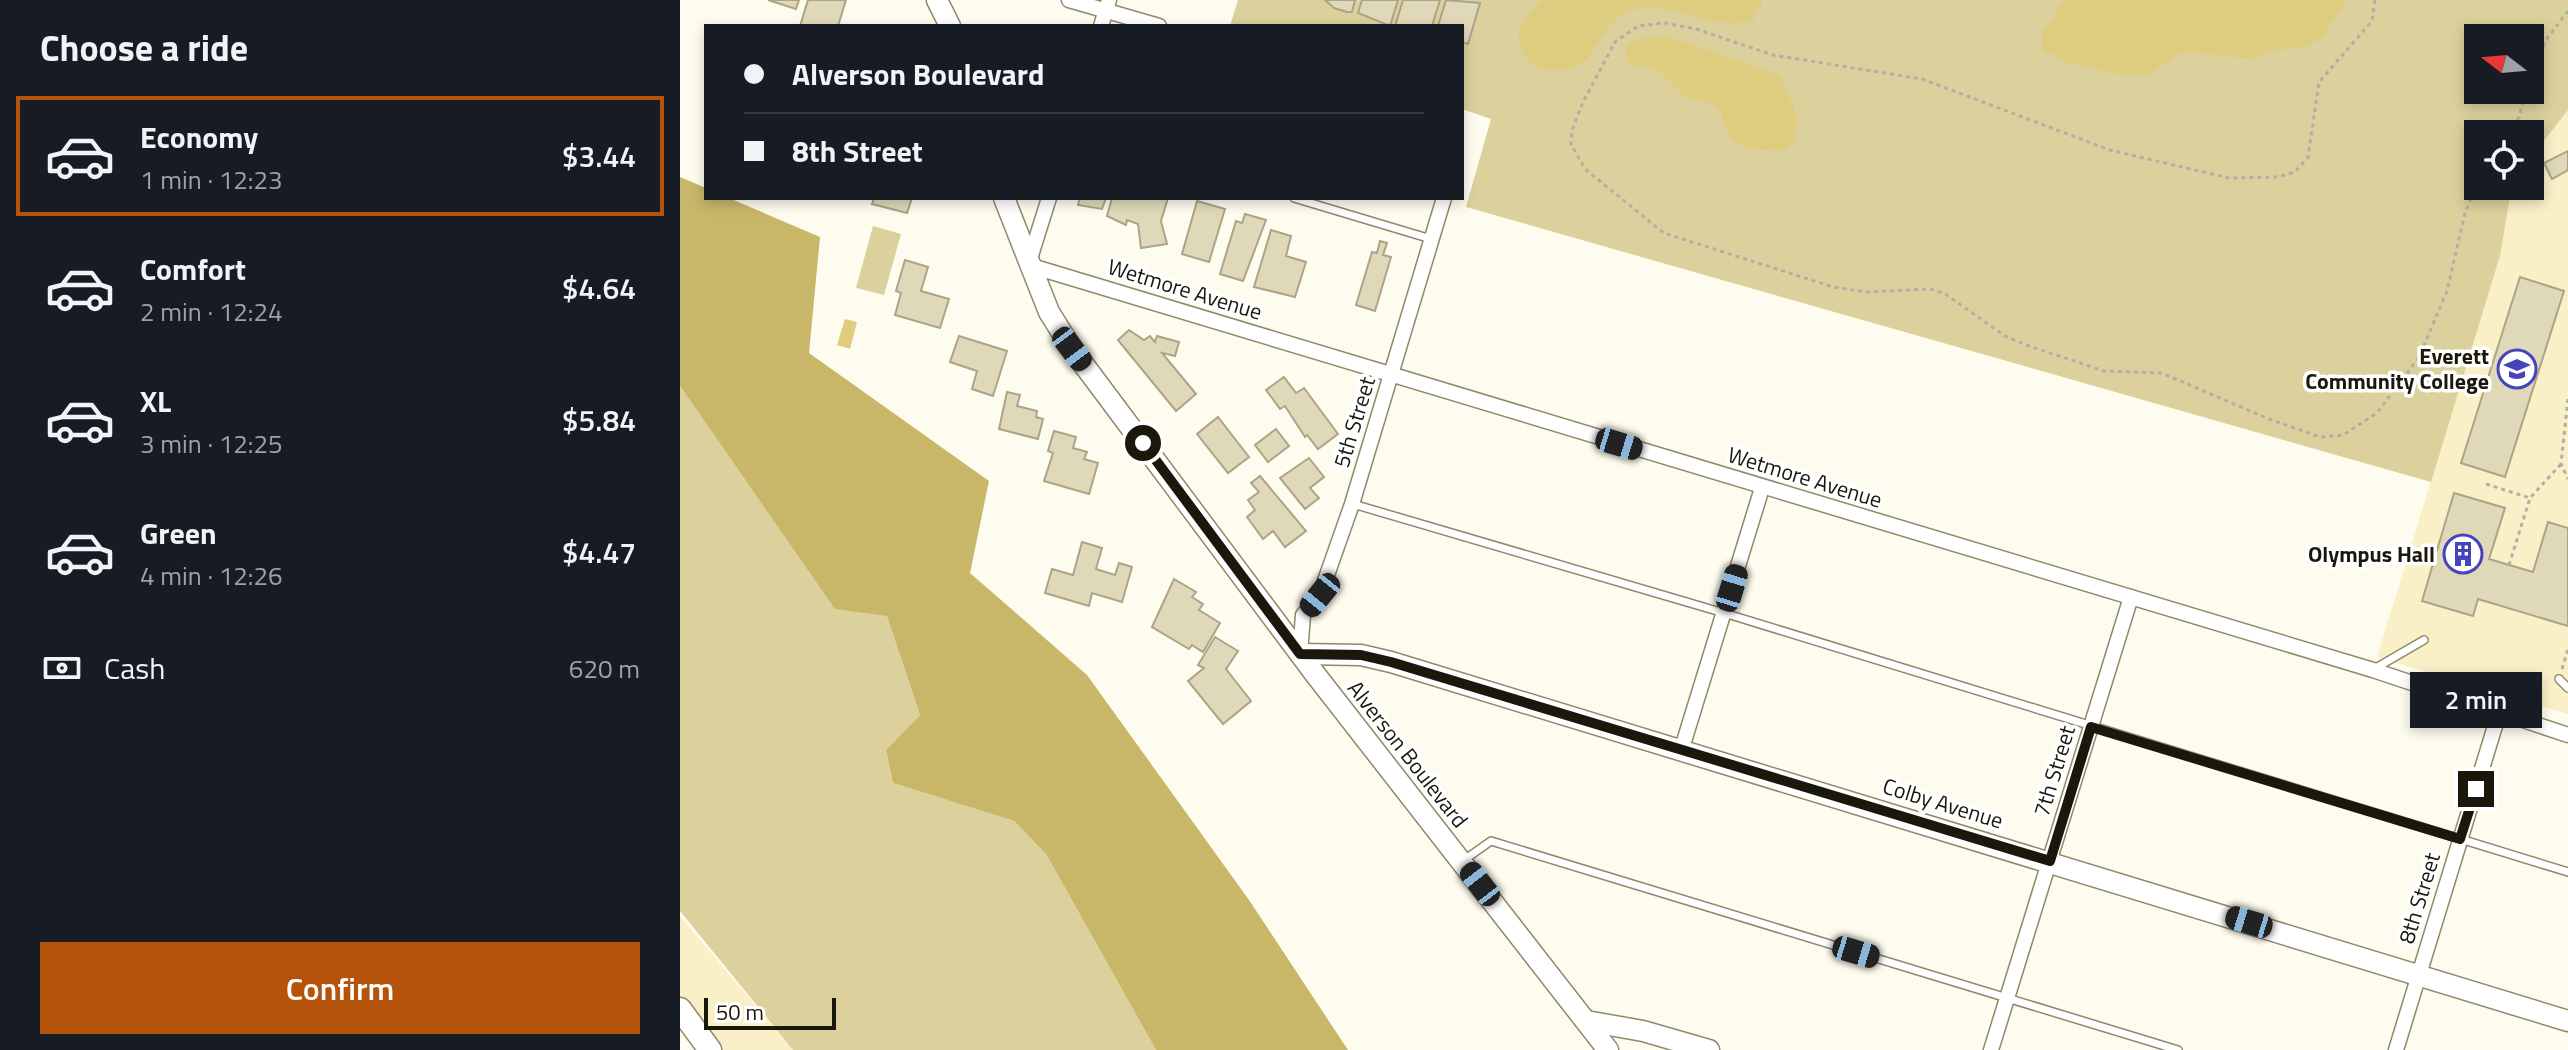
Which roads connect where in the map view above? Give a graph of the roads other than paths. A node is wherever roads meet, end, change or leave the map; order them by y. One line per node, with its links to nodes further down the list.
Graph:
1 (937, 0): 4 (main road)
2 (1069, 0): 3 (street)
3 (1107, 5): 5 (street)
4 (949, 24)
5 (1154, 24)
6 (1005, 200): 11 (main road, Alverson Boulevard)
7 (1048, 200): 11 (street)
8 (1301, 200): 10 (lane)
9 (1443, 200): 10 (street, 5th Street)
10 (1431, 239): 12 (street, 5th Street)
11 (1028, 265): 12 (street, Wetmore Avenue); 18 (main road, Alverson Boulevard)
12 (1391, 374): 13 (street, Wetmore Avenue); 14 (street, 5th Street)
13 (1762, 488): 15 (street, Wetmore Avenue); 16 (street)
14 (1352, 504): 16 (lane); 18 (street, 5th Street)
15 (2131, 597): 19 (street, Wetmore Avenue); 23 (street, 7th Street)
16 (1724, 613): 23 (lane); 25 (street)
17 (2424, 640): 19 (lane)
18 (1300, 654): 25 (main road, Colby Avenue); 27 (main road, Alverson Boulevard)
19 (2373, 670): 22 (street, Wetmore Avenue)
20 (2559, 679): 21 (lane)
21 (2568, 688)
22 (2499, 713): 24 (street, Wetmore Avenue); 26 (street, 8th Street)
23 (2091, 727): 26 (lane); 28 (street, 7th Street)
24 (2568, 735)
25 (1682, 748): 28 (main road, Colby Avenue)
26 (2460, 839): 29 (lane); 30 (street, 8th Street)
27 (1462, 861): 31 (lane); 33 (main road, Alverson Boulevard)
28 (2050, 861): 30 (main road, Colby Avenue); 31 (street, 7th Street)
29 (2568, 872)
30 (2420, 975): 34 (main road, Colby Avenue); 40 (street, 8th Street)
31 (2008, 997): 38 (street, 7th Street); 39 (lane)
32 (680, 1009): 35 (main road)
33 (1586, 1021): 36 (main road, Alverson Boulevard); 37 (main road)
34 (2568, 1021)
35 (710, 1050)
36 (1608, 1050)
37 (1709, 1050)
38 (1991, 1050)
39 (2178, 1050)
40 (2396, 1050)

